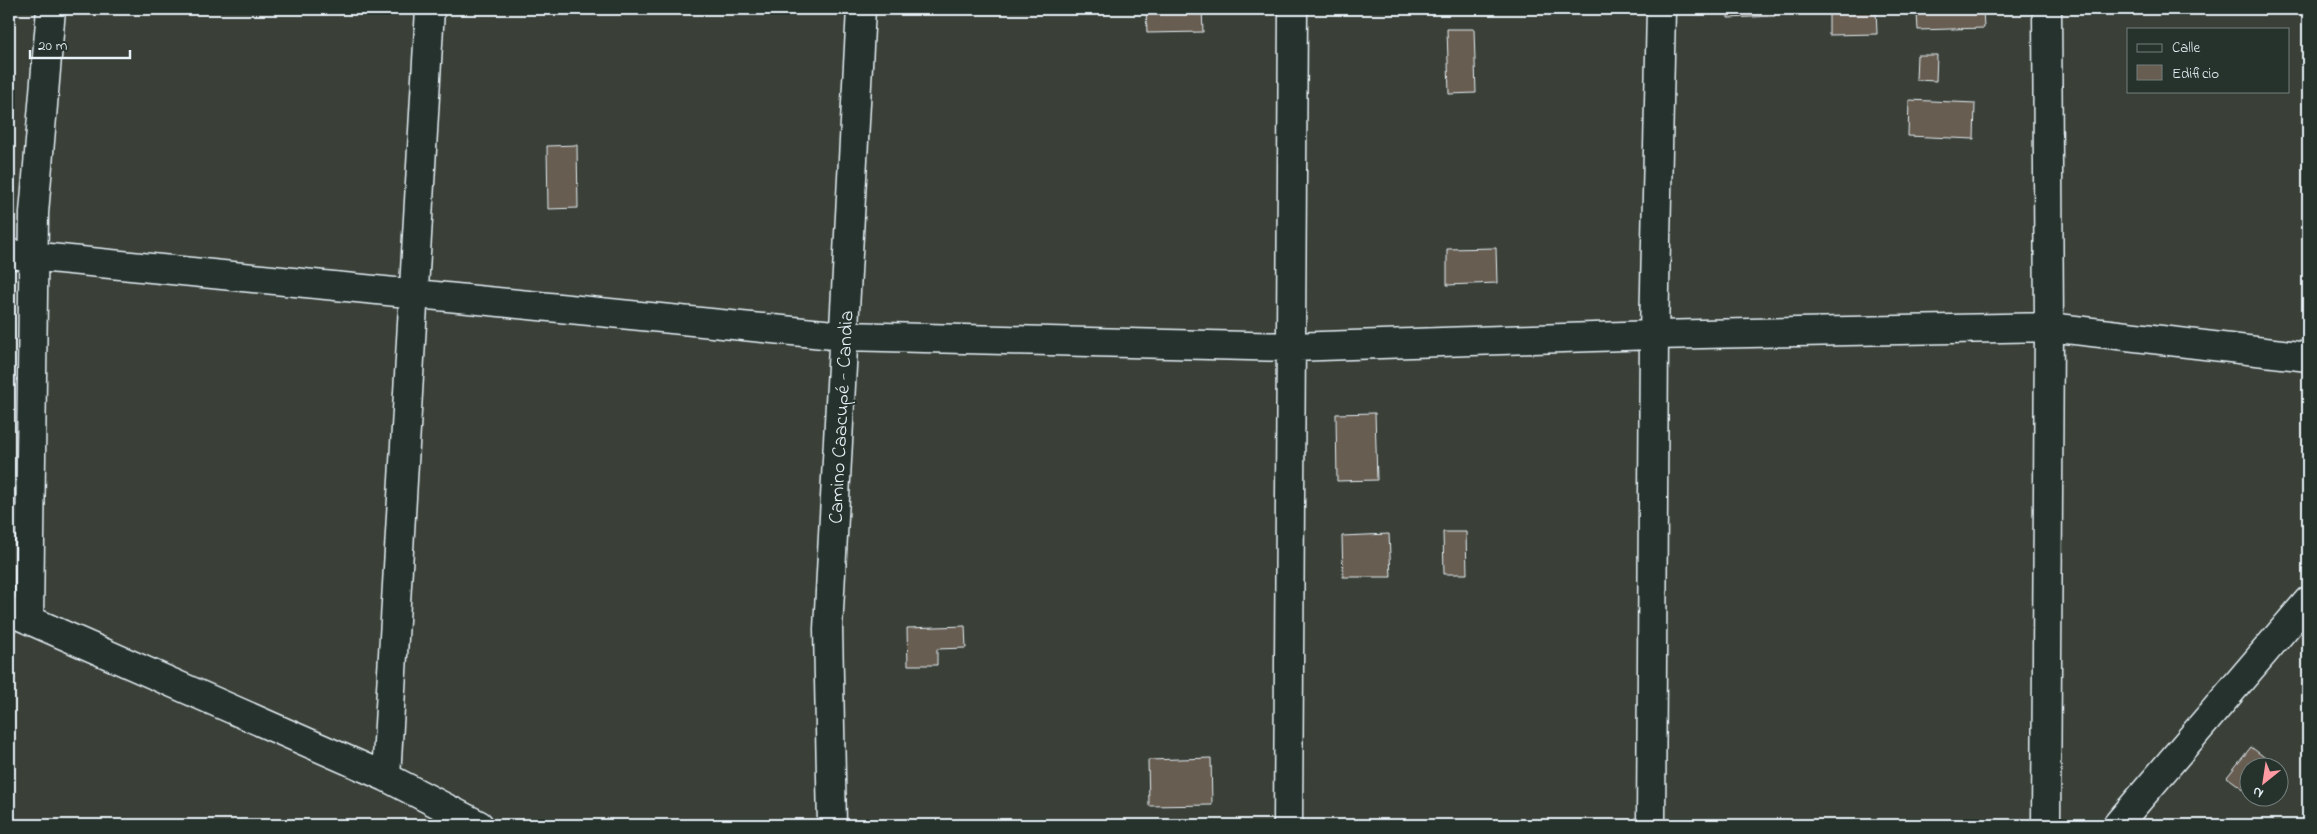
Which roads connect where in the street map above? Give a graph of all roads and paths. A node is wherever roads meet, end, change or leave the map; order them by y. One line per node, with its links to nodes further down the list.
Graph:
1 (51, 9): 7 (street)
2 (430, 9): 8 (street)
3 (861, 9): 11 (street, Camino Caacupé - Candia)
4 (1293, 9): 12 (street)
5 (1661, 9): 10 (street)
6 (2047, 9): 9 (street)
7 (21, 255): 8 (street); 15 (street)
8 (414, 294): 11 (street); 16 (street)
9 (2049, 327): 10 (street); 13 (street); 21 (street)
10 (1654, 335): 12 (street); 20 (street)
11 (844, 336): 12 (street); 18 (street, Camino Caacupé - Candia)
12 (1291, 347): 19 (street)
13 (2308, 357)
14 (2308, 601): 22 (street)
15 (19, 615): 16 (street)
16 (386, 777): 17 (street)
17 (479, 825)
18 (832, 825)
19 (1288, 825)
20 (1651, 825)
21 (2046, 825)
22 (2117, 825)

